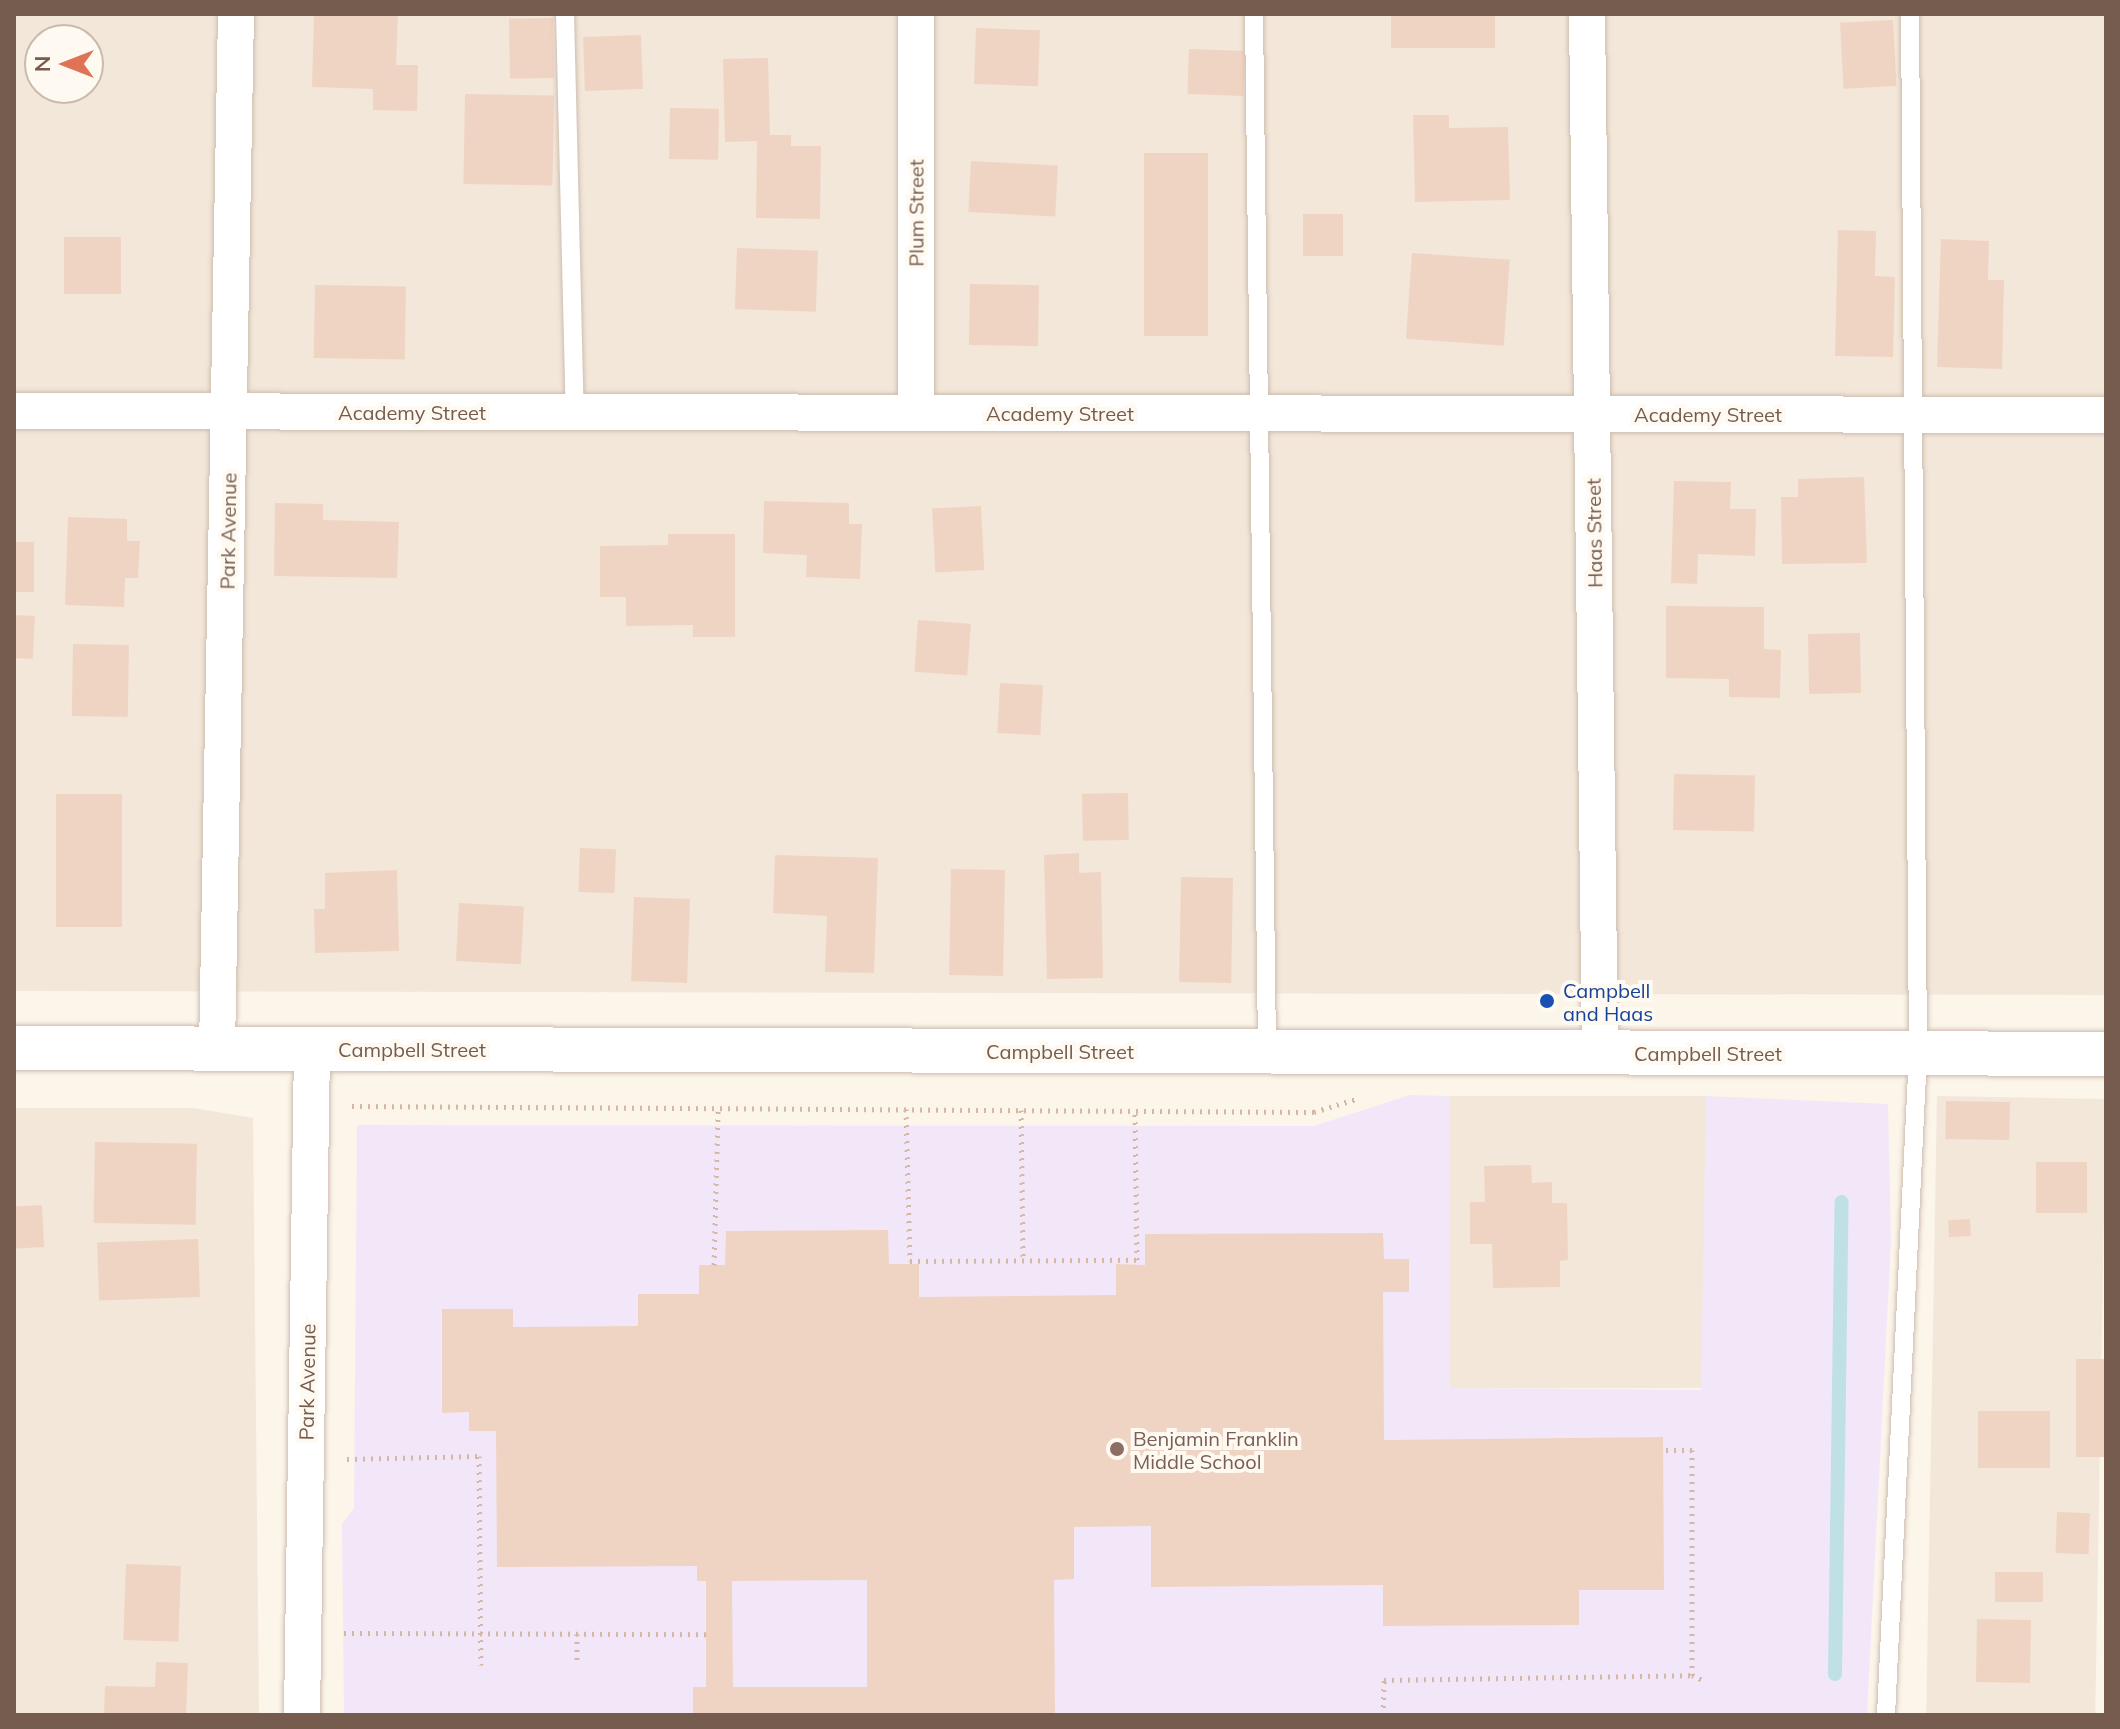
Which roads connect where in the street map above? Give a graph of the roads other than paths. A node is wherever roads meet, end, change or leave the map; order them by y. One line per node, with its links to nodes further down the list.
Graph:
1 (236, 14): 8 (street, Park Avenue)
2 (565, 14): 9 (lane)
3 (916, 14): 10 (street, Plum Street)
4 (1254, 14): 11 (lane)
5 (1587, 14): 12 (street, Haas Street)
6 (1910, 14): 13 (lane)
7 (14, 411): 8 (street, Academy Street)
8 (230, 411): 9 (street, Academy Street); 16 (street, Park Avenue)
9 (575, 412): 10 (street, Academy Street)
10 (916, 412): 11 (street, Academy Street)
11 (1259, 413): 12 (street, Academy Street); 18 (lane)
12 (1592, 414): 13 (street, Academy Street); 19 (street, Haas Street)
13 (1917, 415): 14 (street, Academy Street); 20 (lane)
14 (2106, 415)
15 (14, 1048): 16 (main road, Campbell Street)
16 (217, 1049): 17 (main road, Campbell Street)
17 (312, 1049): 18 (main road, Campbell Street); 22 (street, Park Avenue)
18 (1267, 1052): 19 (main road, Campbell Street)
19 (1600, 1053): 20 (main road, Campbell Street)
20 (1918, 1053): 21 (main road, Campbell Street); 23 (lane)
21 (2106, 1054)
22 (302, 1715)
23 (1886, 1715)

